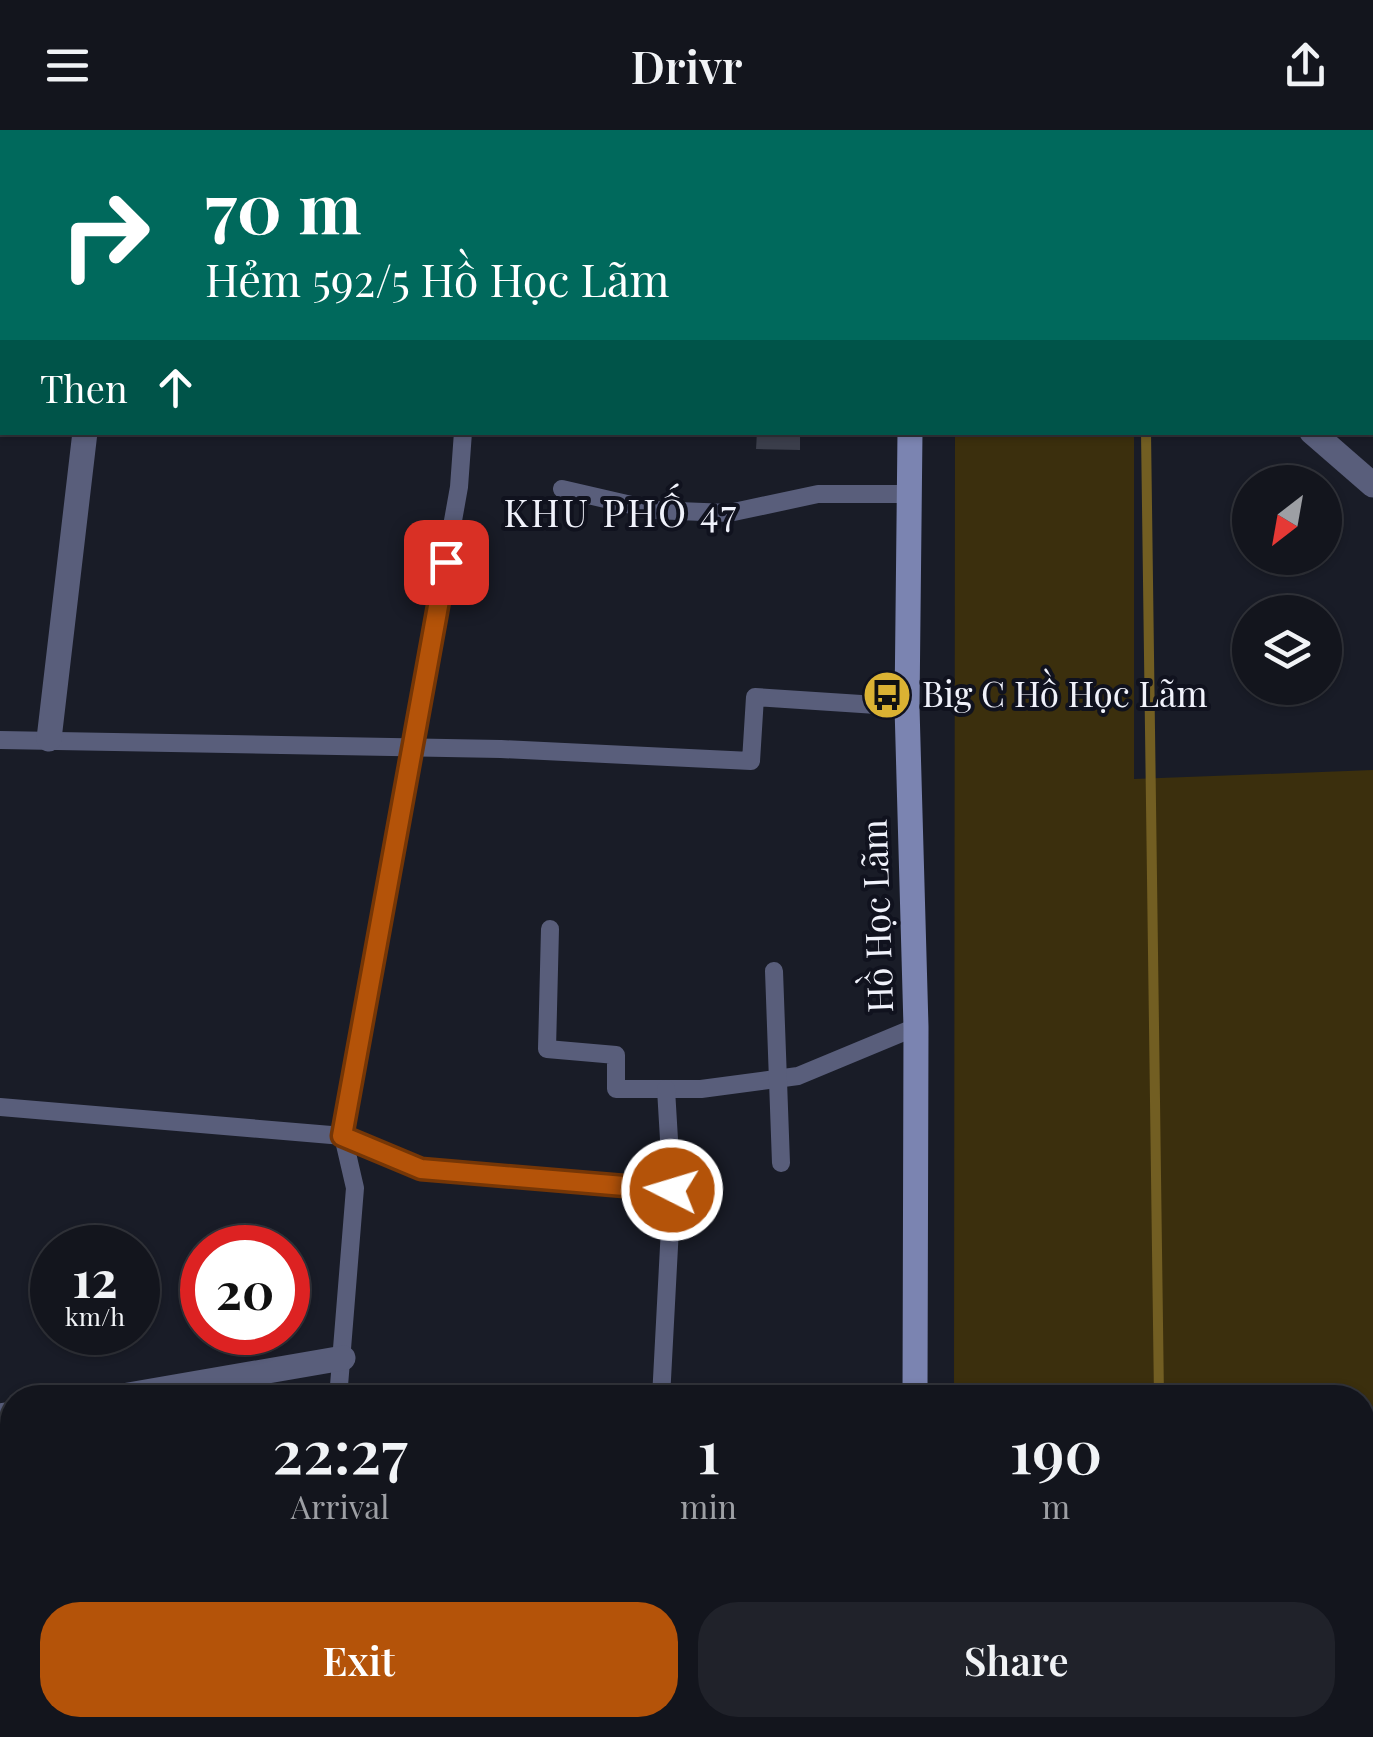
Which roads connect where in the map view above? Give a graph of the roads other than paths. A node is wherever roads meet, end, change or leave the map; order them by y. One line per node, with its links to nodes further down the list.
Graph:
1 (85, 435): 9 (street)
2 (463, 435): 11 (lane)
3 (910, 435): 7 (main road, Hồ Học Lãm)
4 (1316, 435): 5 (street)
5 (1373, 484)
6 (562, 489): 7 (lane)
7 (900, 495): 8 (main road, Hồ Học Lãm)
8 (907, 707): 11 (lane); 14 (main road, Hồ Học Lãm)
9 (49, 739): 10 (lane); 11 (lane)
10 (0, 740)
11 (414, 747): 18 (lane)
12 (550, 929): 16 (lane)
13 (774, 972): 15 (lane)
14 (916, 1028): 15 (lane); 25 (main road, Hồ Học Lãm)
15 (775, 1079): 16 (lane); 19 (lane)
16 (666, 1089): 20 (lane)
17 (0, 1107): 18 (lane)
18 (342, 1136): 20 (lane); 21 (lane)
19 (781, 1162)
20 (672, 1190): 24 (lane)
21 (343, 1358): 22 (street); 23 (lane)
22 (186, 1385)
23 (340, 1385)
24 (662, 1385)
25 (915, 1385)

